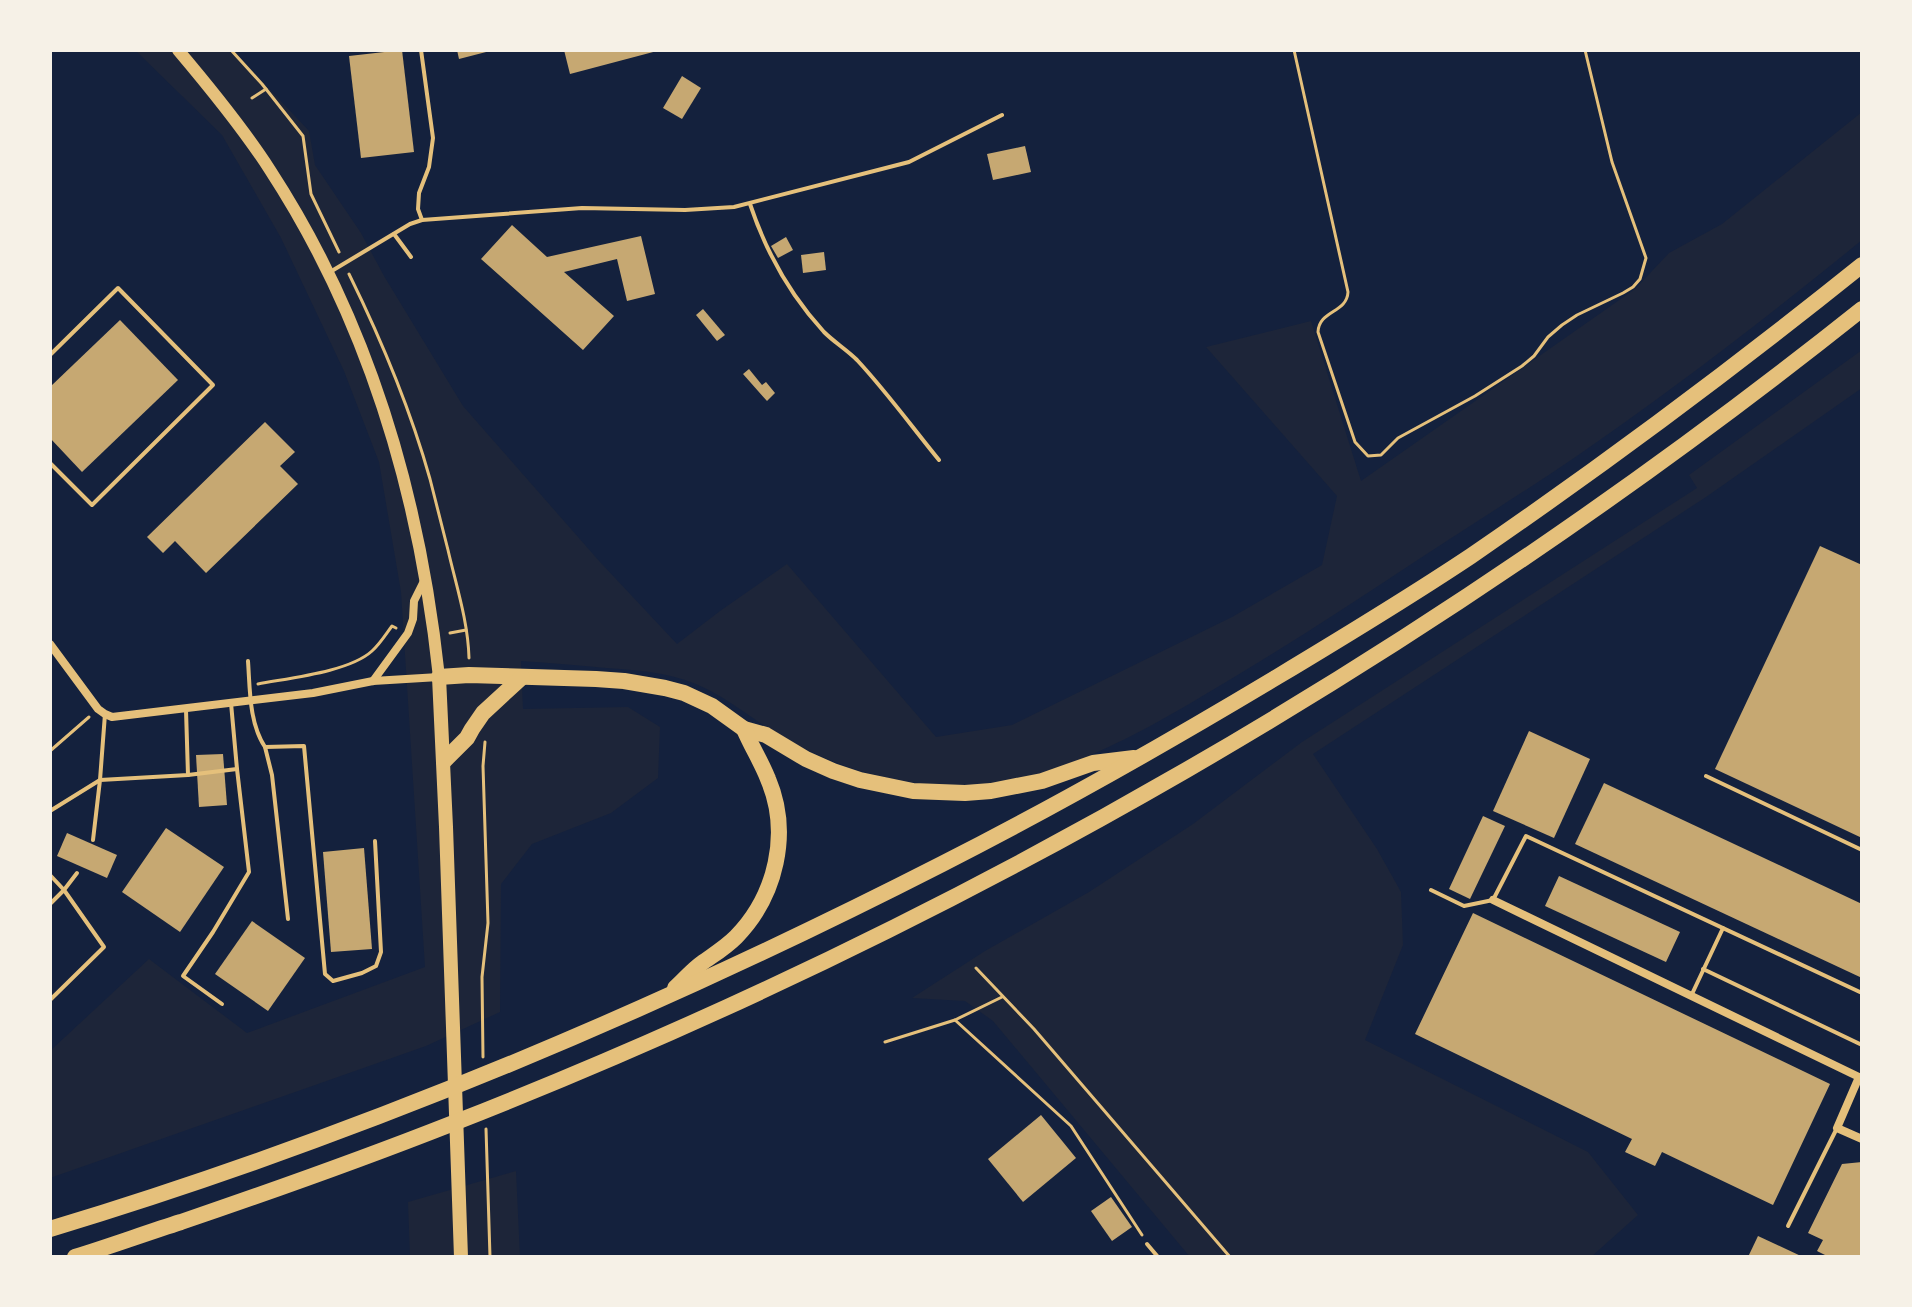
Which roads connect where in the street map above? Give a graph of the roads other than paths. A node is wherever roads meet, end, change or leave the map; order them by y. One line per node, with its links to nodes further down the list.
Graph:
1 (178, 50): 9 (main road)
2 (421, 50): 5 (lane)
3 (1002, 115): 4 (lane)
4 (750, 204): 5 (lane); 12 (lane)
5 (422, 220): 6 (lane)
6 (394, 234): 7 (lane); 9 (lane)
7 (411, 257)
8 (1862, 265): 26 (highway)
9 (328, 273): 14 (main road)
10 (1862, 309): 57 (highway)
11 (50, 355): 13 (lane)
12 (939, 460)
13 (50, 463)
14 (425, 580): 17 (main road); 19 (street)
15 (50, 644): 23 (street)
16 (248, 661): 20 (lane)
17 (439, 677): 18 (highway); 19 (street); 27 (main road)
18 (522, 677): 24 (highway); 27 (highway)
19 (373, 681): 20 (street)
20 (251, 701): 21 (street); 25 (lane)
21 (231, 703): 22 (street); 28 (lane)
22 (186, 708): 23 (street); 29 (lane)
23 (101, 712): 31 (lane)
24 (744, 729): 26 (highway); 47 (highway)
25 (265, 747): 34 (lane); 42 (lane)
26 (1143, 756): 47 (highway)
27 (444, 761): 58 (main road)
28 (237, 769): 29 (lane); 49 (lane)
29 (188, 775): 31 (lane)
30 (1706, 776): 35 (lane)
31 (100, 780): 32 (lane); 33 (lane)
32 (50, 811)
33 (93, 840)
34 (375, 841)
35 (1862, 850)
36 (77, 873): 38 (lane)
37 (50, 875): 38 (lane)
38 (64, 890): 41 (lane); 48 (lane)
39 (1431, 890): 40 (lane)
40 (1493, 900): 43 (lane); 46 (street)
41 (50, 904)
42 (288, 919)
43 (1723, 928): 44 (lane); 45 (lane)
44 (1703, 969): 46 (lane); 50 (lane)
45 (1862, 993)
46 (1691, 995): 51 (street)
47 (665, 998): 55 (highway)
48 (50, 1000)
49 (222, 1004)
50 (1862, 1045)
51 (1861, 1074): 52 (street)
52 (1837, 1128): 53 (street); 54 (lane)
53 (1862, 1139)
54 (1788, 1226)
55 (50, 1229)
56 (1147, 1244): 59 (lane)
57 (82, 1256)
58 (461, 1257)
59 (1158, 1257)

